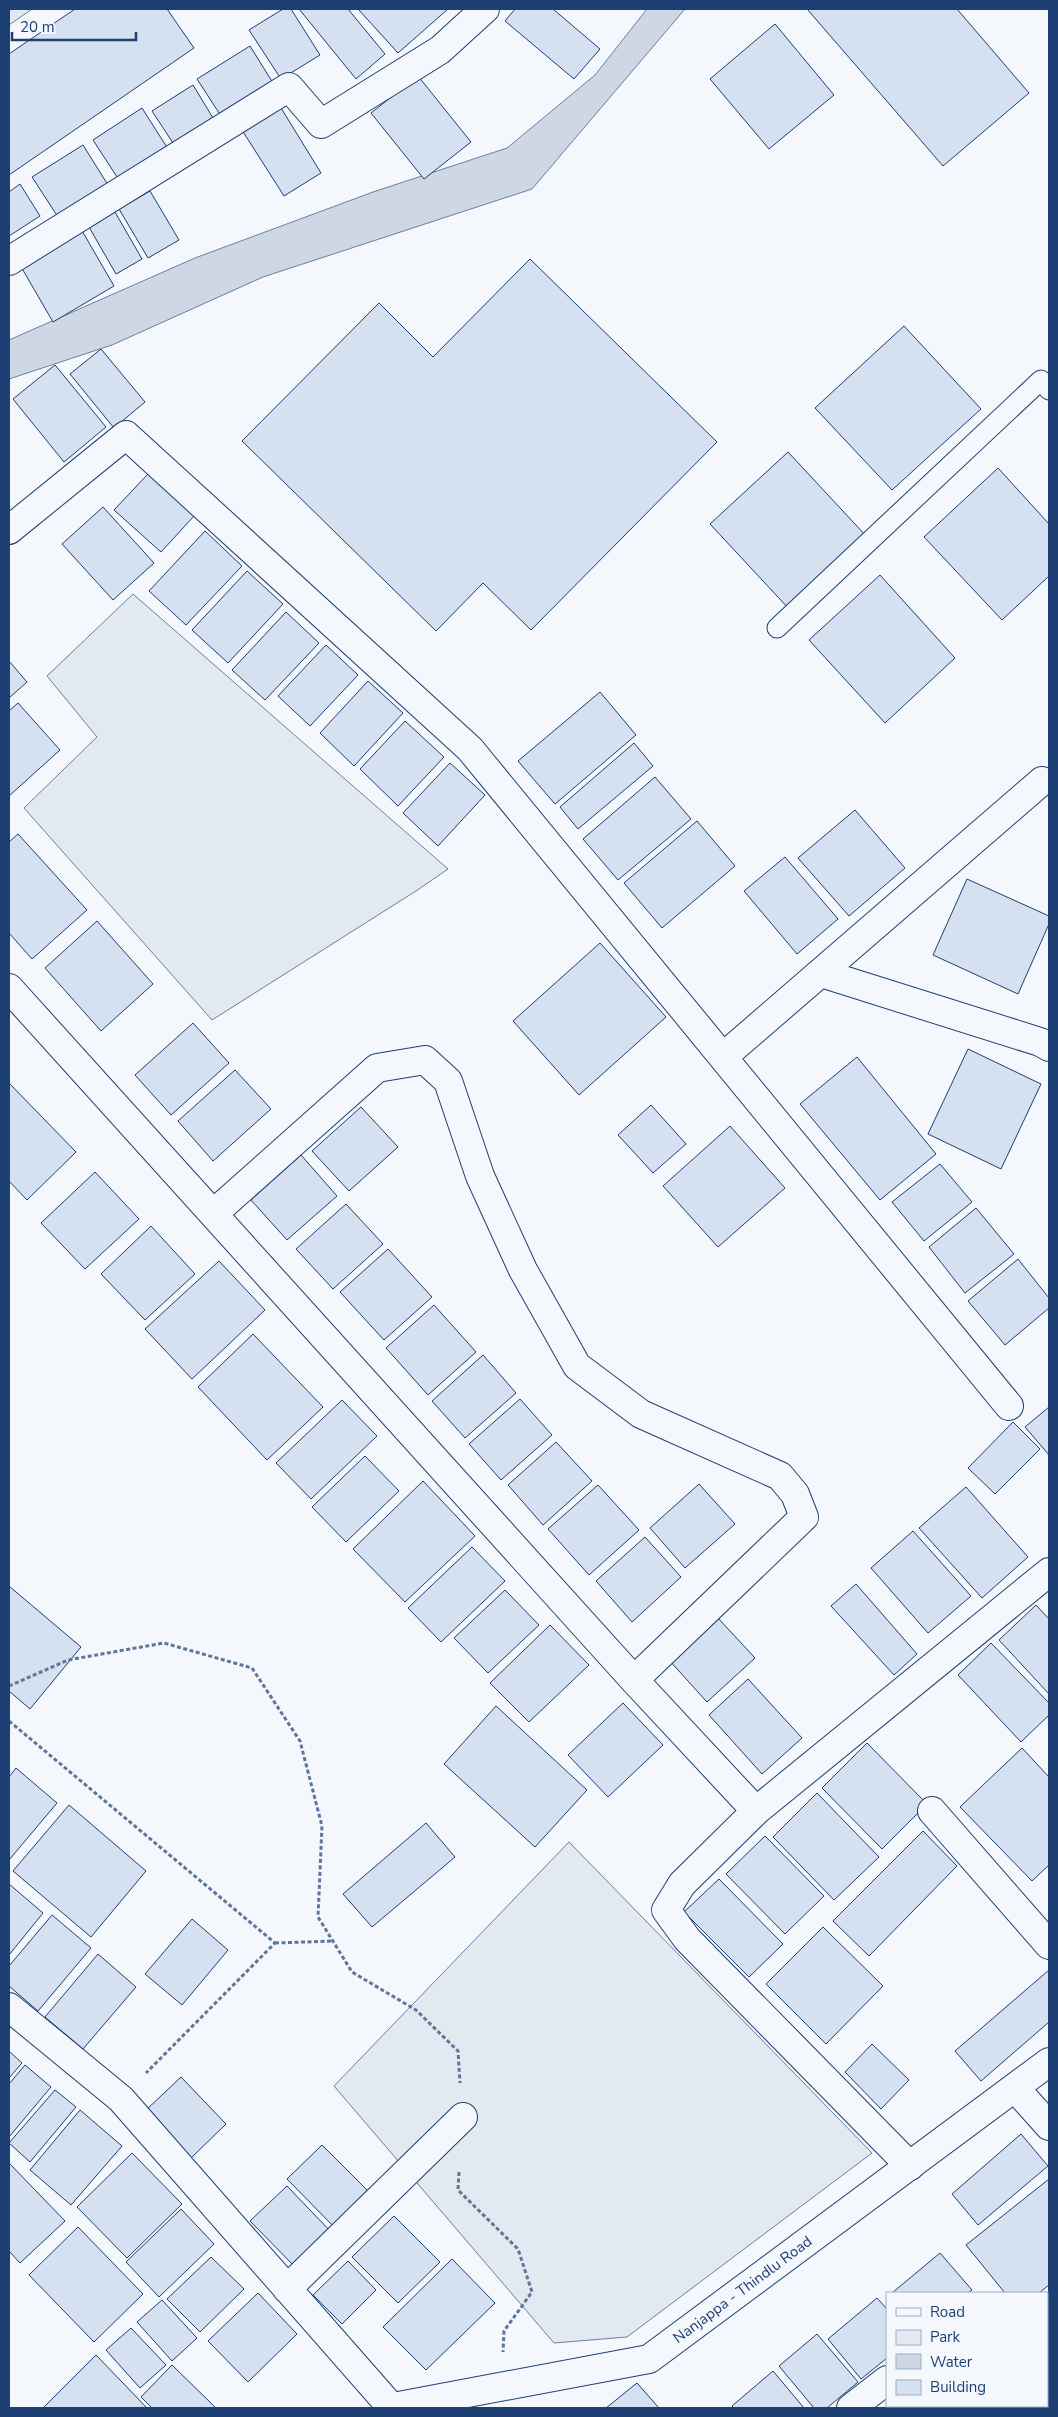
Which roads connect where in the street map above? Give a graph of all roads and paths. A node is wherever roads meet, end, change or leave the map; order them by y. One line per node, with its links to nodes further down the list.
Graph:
1 (485, 9): 2 (street)
2 (9, 261)
3 (1049, 390): 5 (lane)
4 (9, 530): 10 (street)
5 (777, 628)
6 (1042, 781): 7 (street)
7 (821, 973): 9 (street); 10 (street)
8 (9, 988): 11 (street)
9 (1049, 1047)
10 (722, 1057): 12 (street)
11 (213, 1214): 14 (street); 14 (street)
12 (1009, 1406)
13 (1049, 1572): 17 (street)
14 (634, 1680): 17 (street)
15 (9, 1686): 19 (path)
16 (9, 1721): 20 (path)
17 (756, 1811): 28 (street)
18 (932, 1811): 21 (street)
19 (333, 1941): 20 (path); 26 (path)
20 (275, 1943): 25 (path)
21 (1049, 1945)
22 (9, 2007): 25 (street)
23 (1049, 2062): 24 (street, Nanjappa - Thindlu Road)
24 (1015, 2088): 27 (street); 28 (street, Nanjappa - Thindlu Road)
25 (121, 2099): 29 (street)
26 (463, 2117): 29 (street); 31 (path)
27 (1049, 2126)
28 (910, 2166): 31 (street, Nanjappa - Thindlu Road)
29 (287, 2289): 33 (street)
30 (886, 2381): 34 (street)
31 (501, 2387): 32 (street, Nanjappa - Thindlu Road)
32 (440, 2404): 33 (street, Nanjappa - Thindlu Road)
33 (390, 2408)
34 (850, 2408)

